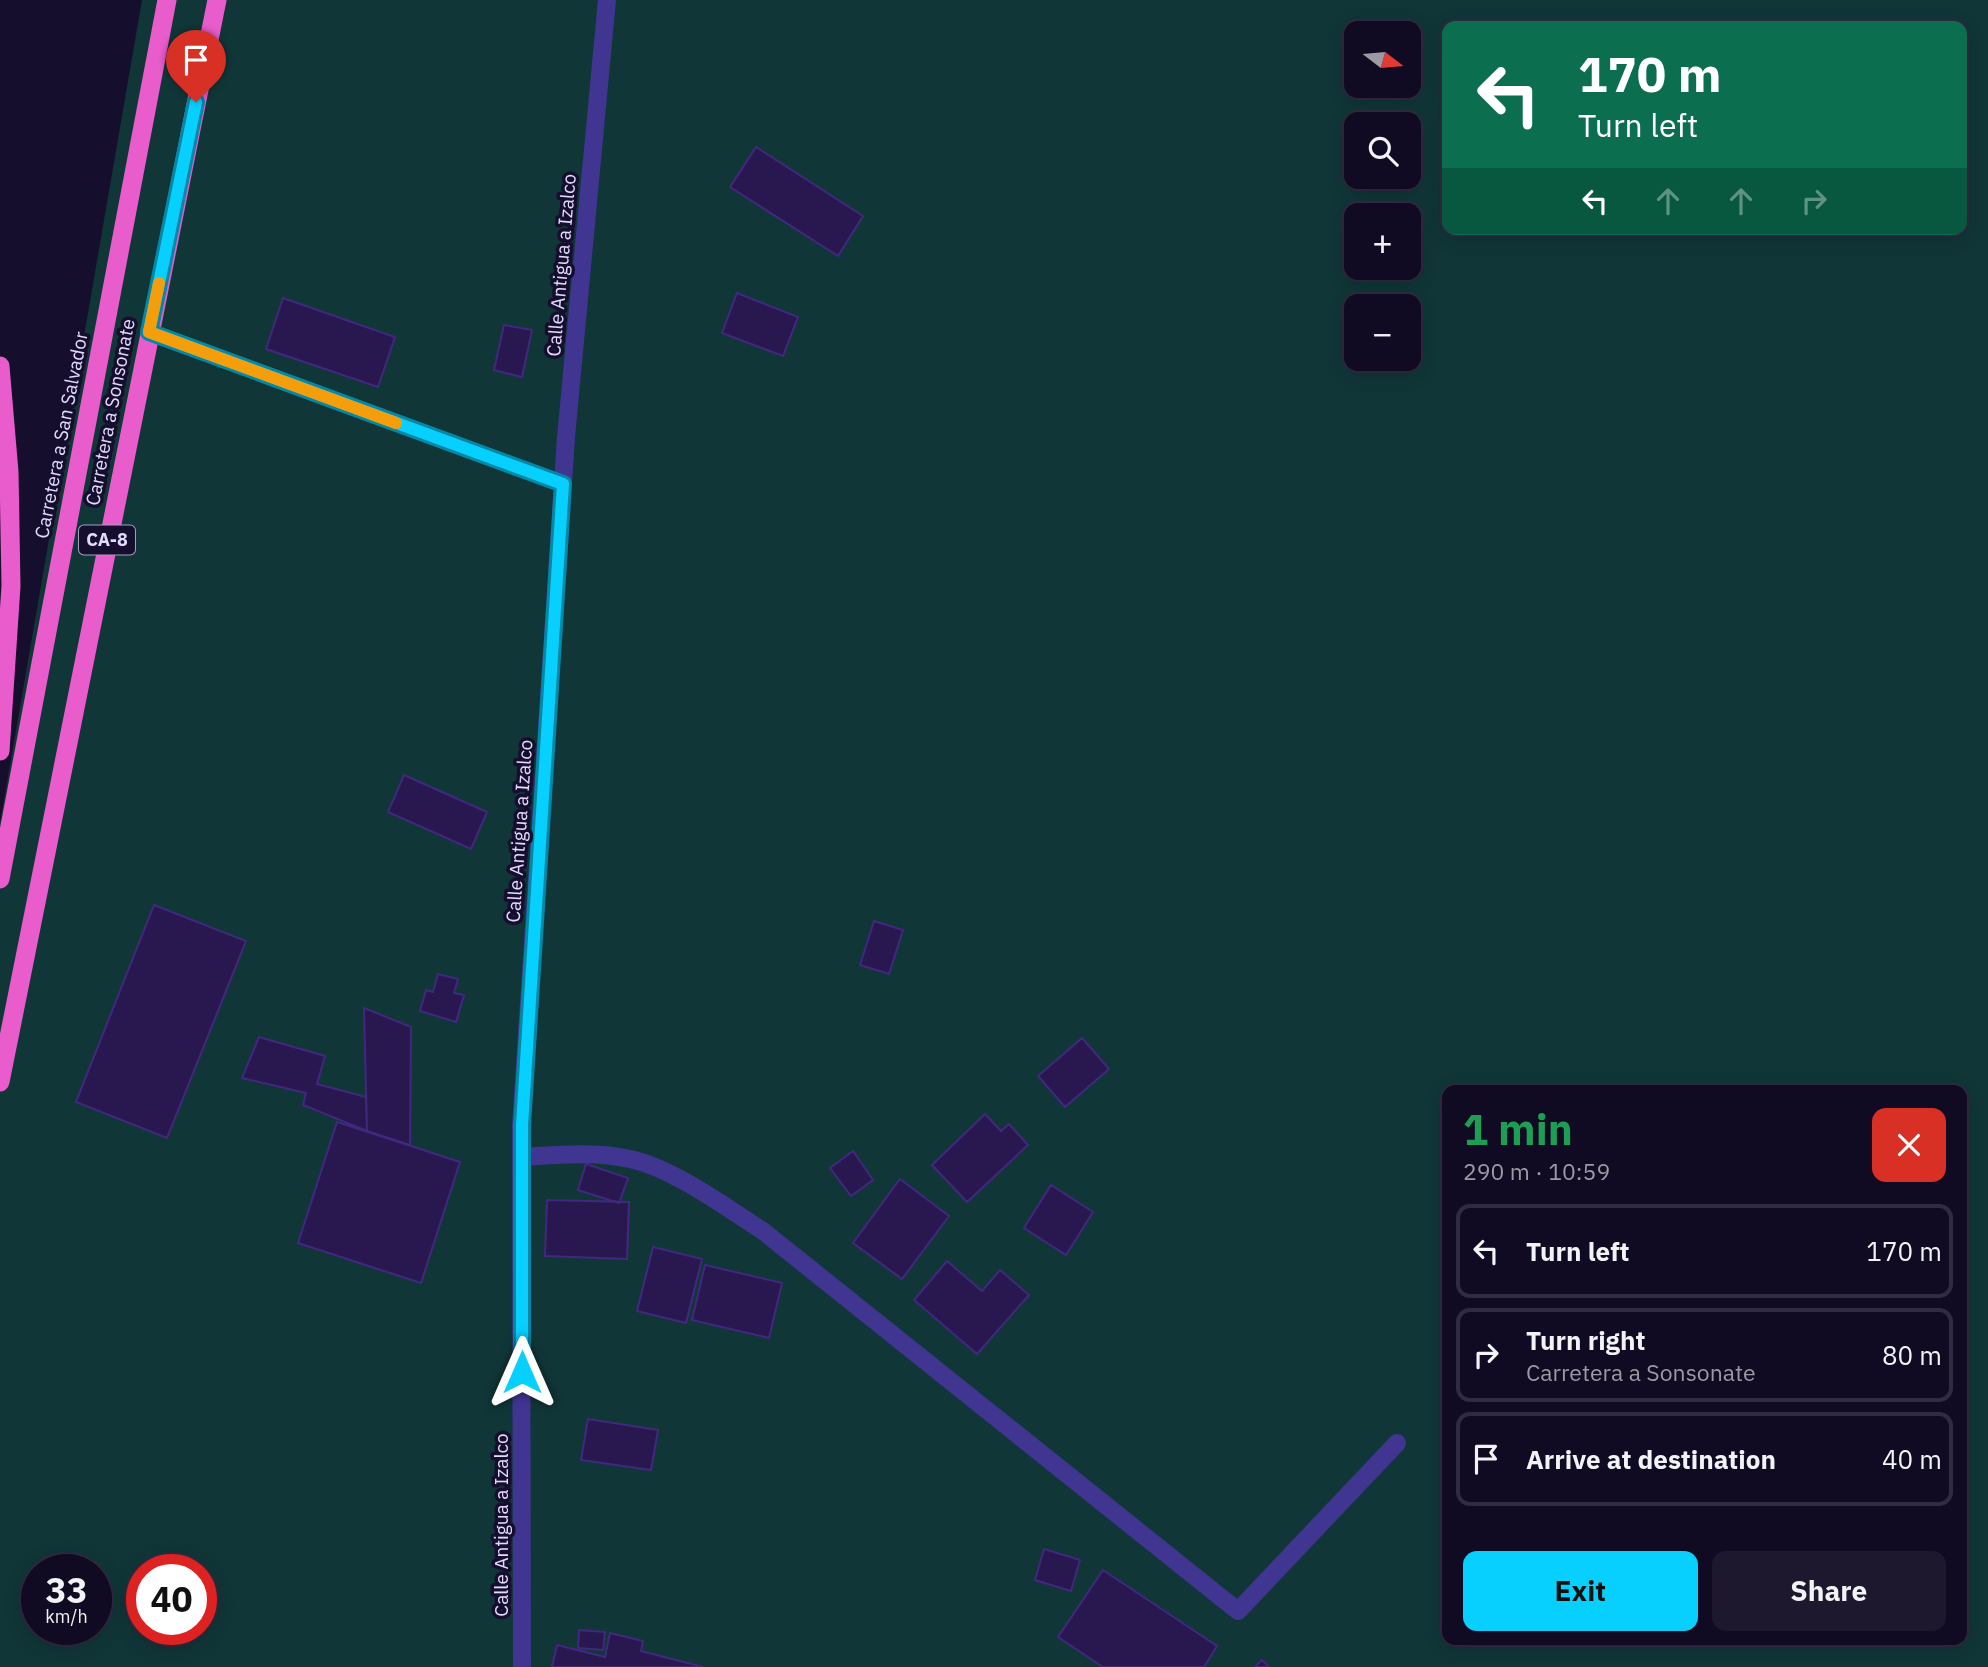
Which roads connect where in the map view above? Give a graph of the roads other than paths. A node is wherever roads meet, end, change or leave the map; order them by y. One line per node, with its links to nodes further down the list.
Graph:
1 (167, 0): 8 (highway, Carretera a San Salvador / CA-8)
2 (218, 0): 4 (highway, Carretera a Sonsonate / CA-8)
3 (607, 0): 6 (street, Calle Antigua a Izalco)
4 (149, 332): 6 (lane); 9 (highway, Carretera a Sonsonate / CA-8)
5 (0, 366): 7 (highway)
6 (563, 484): 10 (street, Calle Antigua a Izalco)
7 (0, 751)
8 (0, 880)
9 (0, 1082)
10 (522, 1157): 11 (street); 12 (street, Calle Antigua a Izalco)
11 (1397, 1443)
12 (522, 1667)

